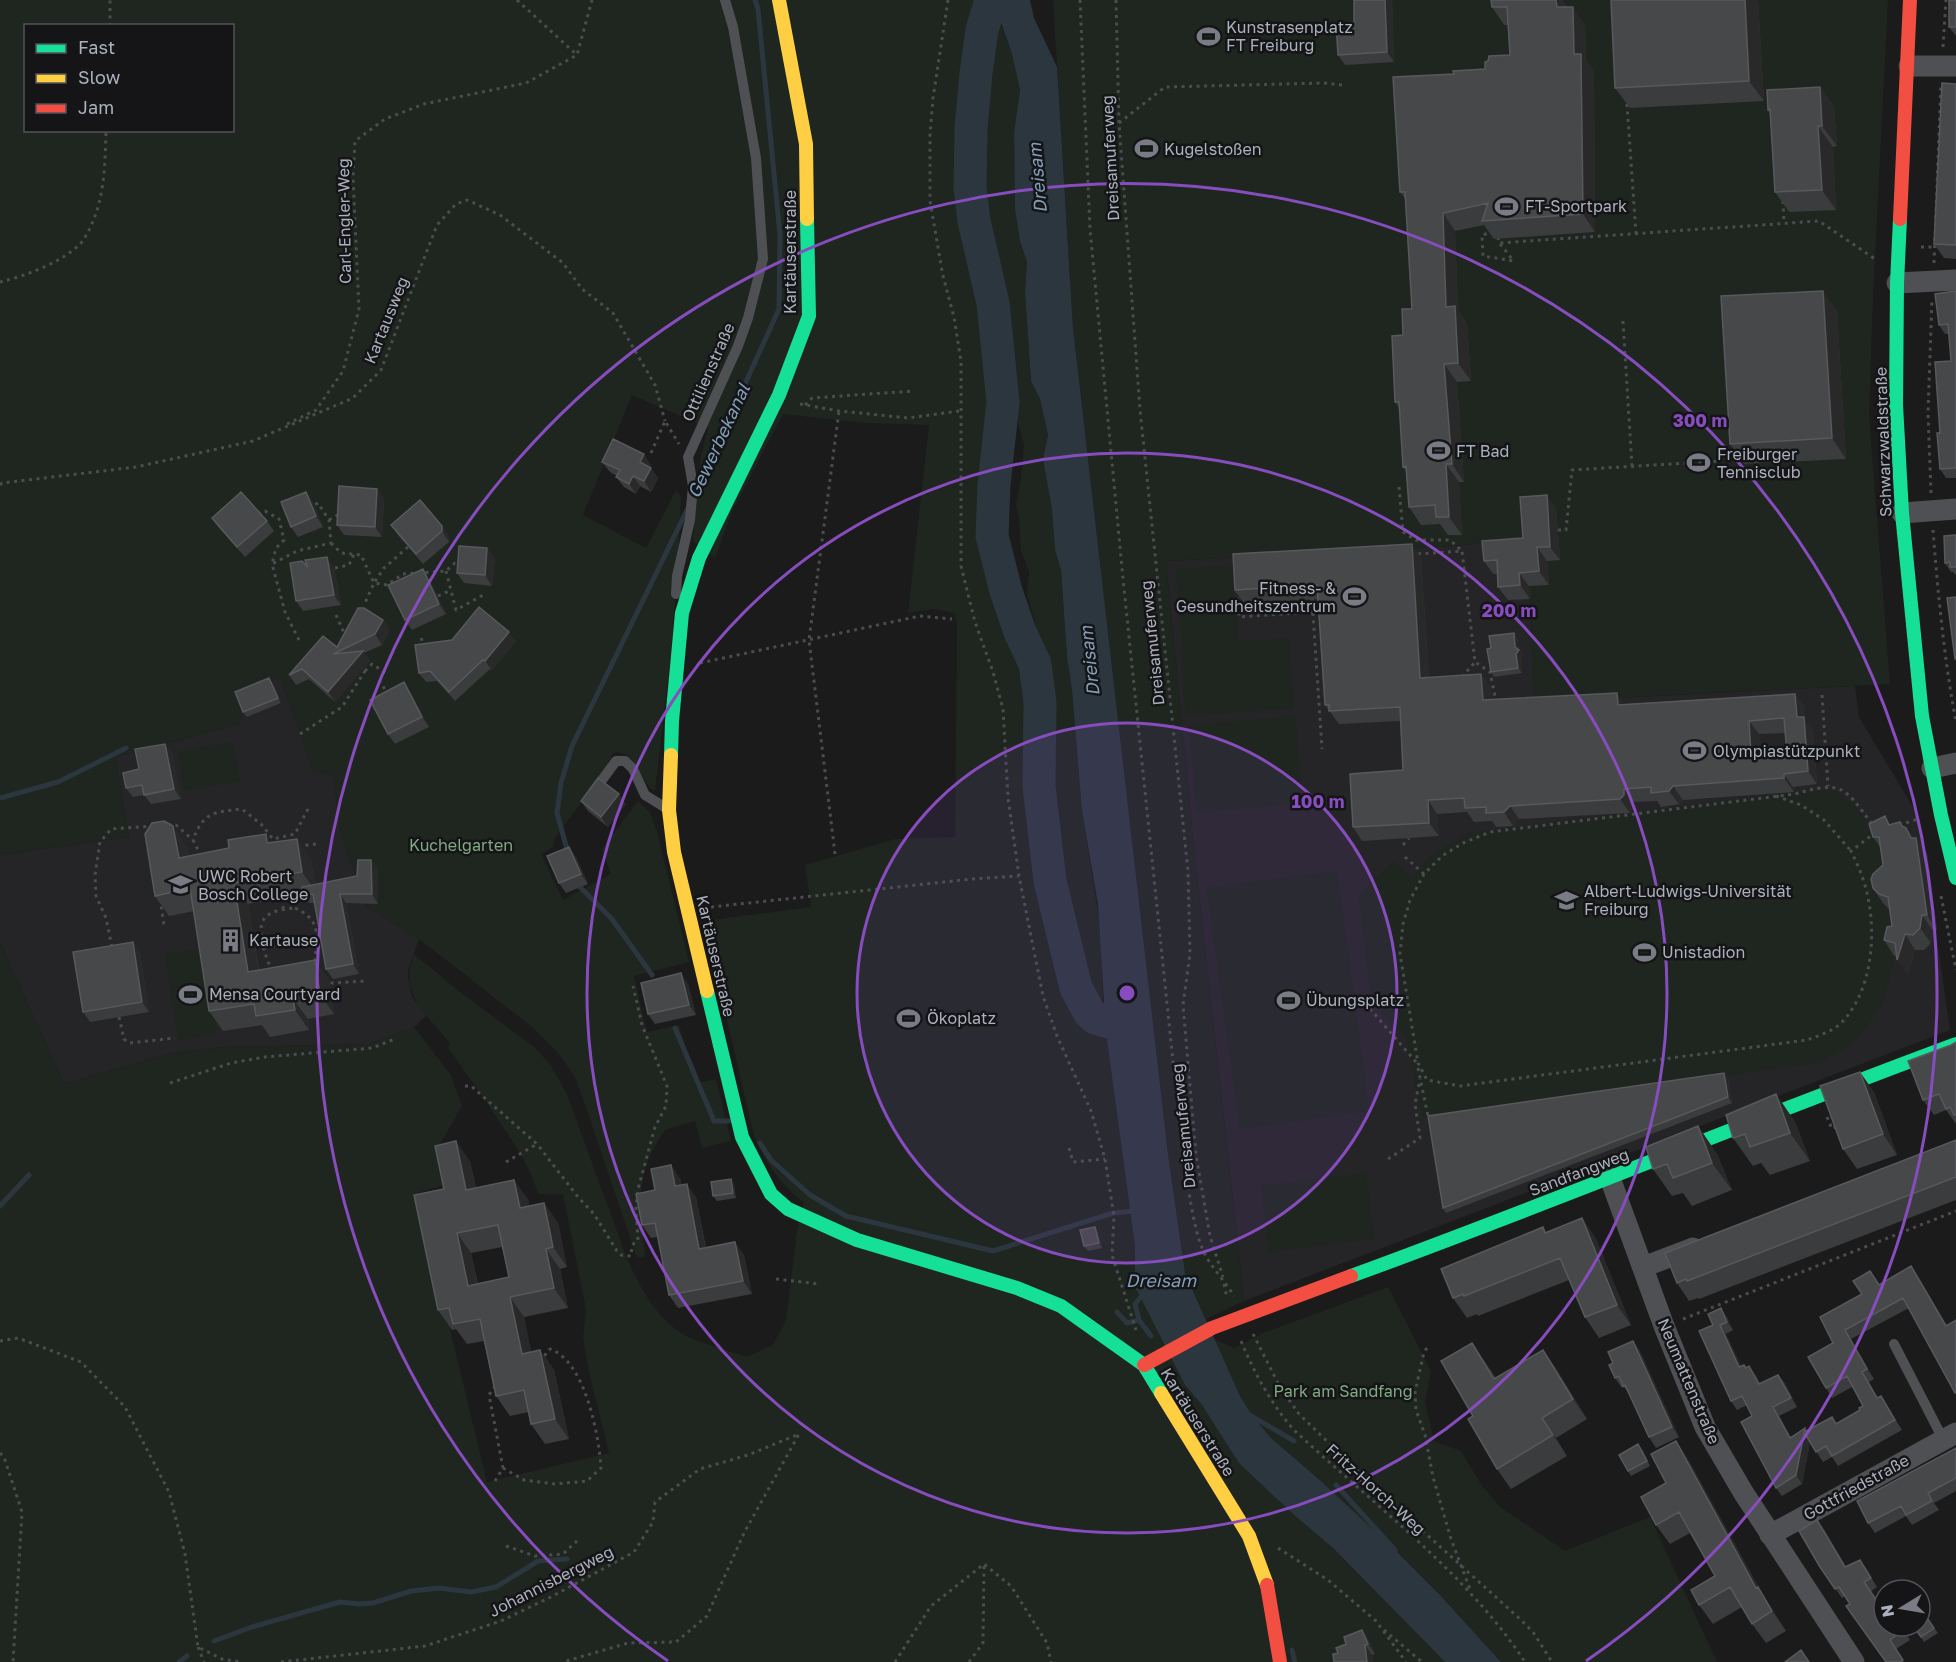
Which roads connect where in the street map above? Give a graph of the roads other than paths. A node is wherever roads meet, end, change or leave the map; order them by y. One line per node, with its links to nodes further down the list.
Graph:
1 (725, 0): 10 (lane, Ottilienstraße)
2 (779, 0): 10 (street, Kartäuserstraße)
3 (1911, 0): 4 (street, Schwarzwaldstraße)
4 (1909, 66): 5 (street); 7 (street, Schwarzwaldstraße)
5 (1949, 66)
6 (1956, 280): 7 (street)
7 (1897, 283): 9 (street, Schwarzwaldstraße)
8 (1956, 509): 9 (street)
9 (1902, 513): 12 (street, Schwarzwaldstraße)
10 (682, 614): 14 (street, Kartäuserstraße)
11 (1956, 763): 12 (street)
12 (1932, 768): 15 (street, Schwarzwaldstraße)
13 (591, 796): 14 (lane)
14 (669, 810): 21 (street, Kartäuserstraße)
15 (1956, 878)
16 (1956, 1044): 17 (street, Sandfangweg)
17 (1610, 1178): 19 (street, Neumattenstraße); 21 (street, Sandfangweg)
18 (1710, 1242): 19 (street)
19 (1643, 1267): 23 (street, Neumattenstraße)
20 (1894, 1344): 22 (lane, Gottfriedstraße)
21 (1144, 1365): 24 (street, Kartäuserstraße)
22 (1949, 1436): 23 (street, Gottfriedstraße)
23 (1770, 1535): 25 (street, Neumattenstraße)
24 (1280, 1662)
25 (1854, 1662)

